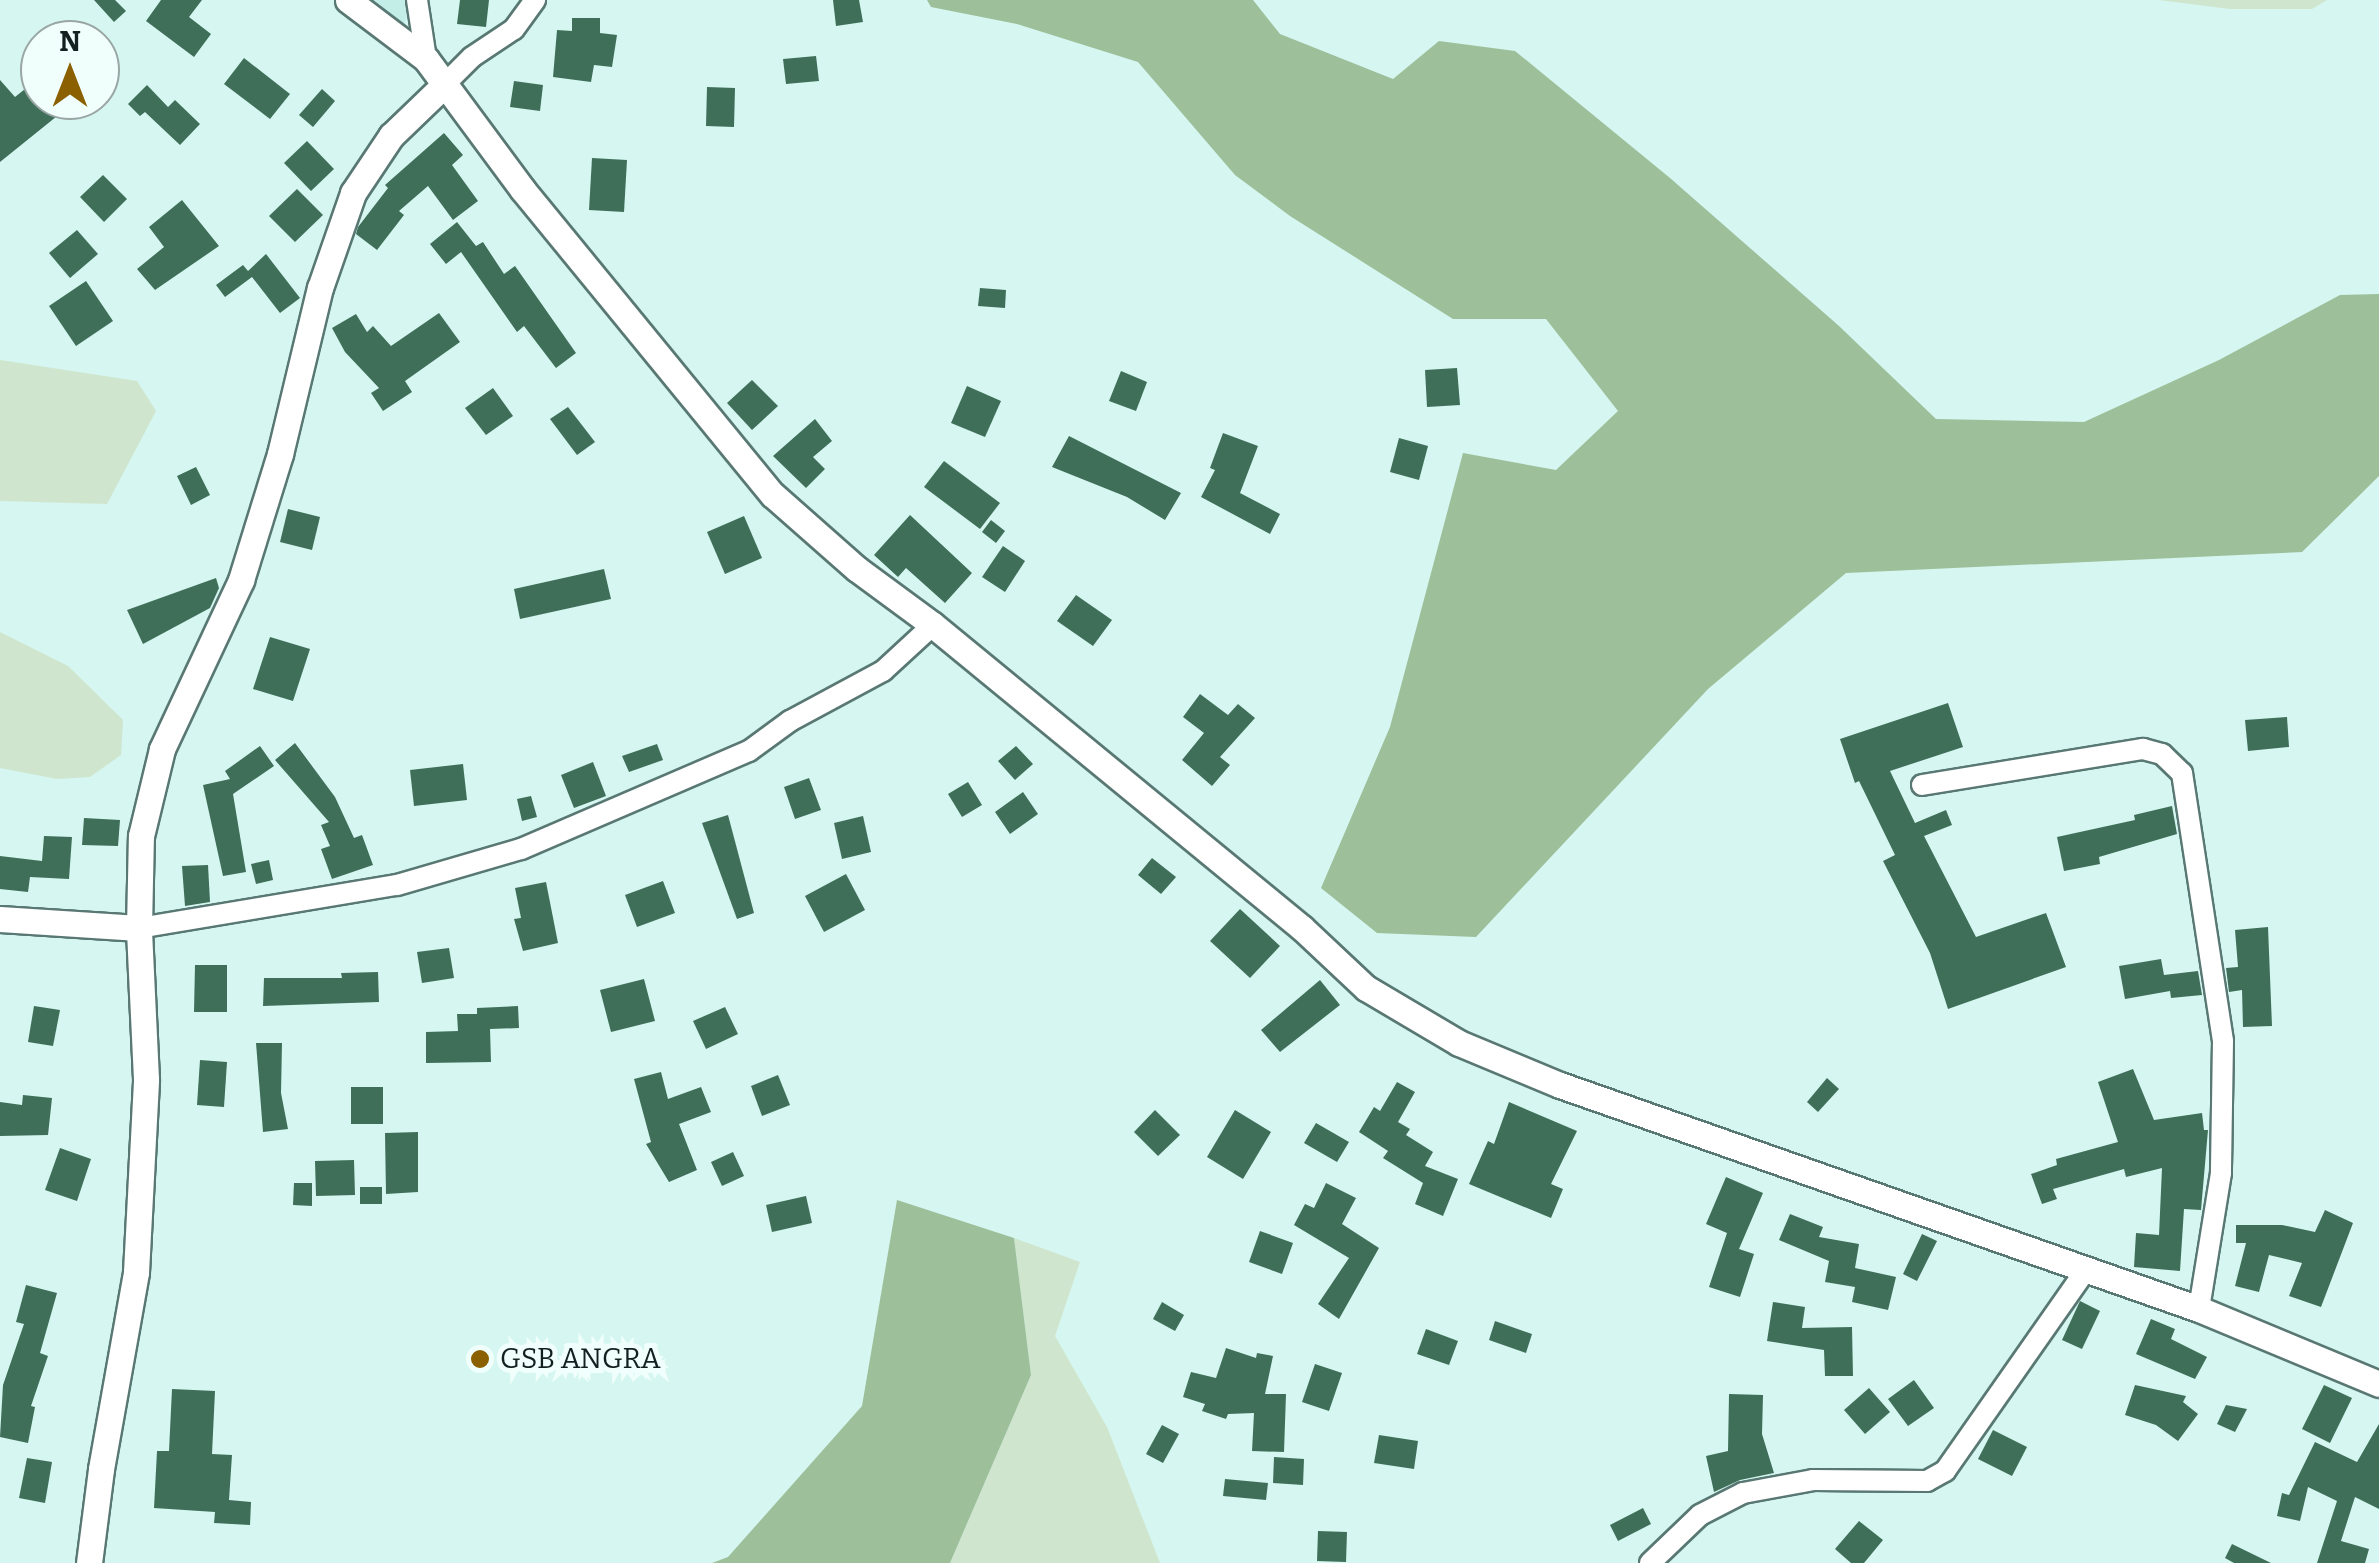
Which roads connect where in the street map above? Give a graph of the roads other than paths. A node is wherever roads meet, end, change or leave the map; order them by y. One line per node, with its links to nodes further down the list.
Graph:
1 (348, 0): 4 (street)
2 (418, 0): 4 (street)
3 (536, 0): 5 (street)
4 (426, 60): 5 (street)
5 (446, 84): 6 (street); 9 (street)
6 (934, 626): 9 (street); 10 (street)
7 (1922, 785): 11 (street)
8 (0, 920): 9 (street)
9 (139, 928): 13 (street)
10 (2086, 1268): 11 (street); 14 (street)
11 (2199, 1309): 12 (street)
12 (2379, 1384)
13 (89, 1563)
14 (1650, 1563)

